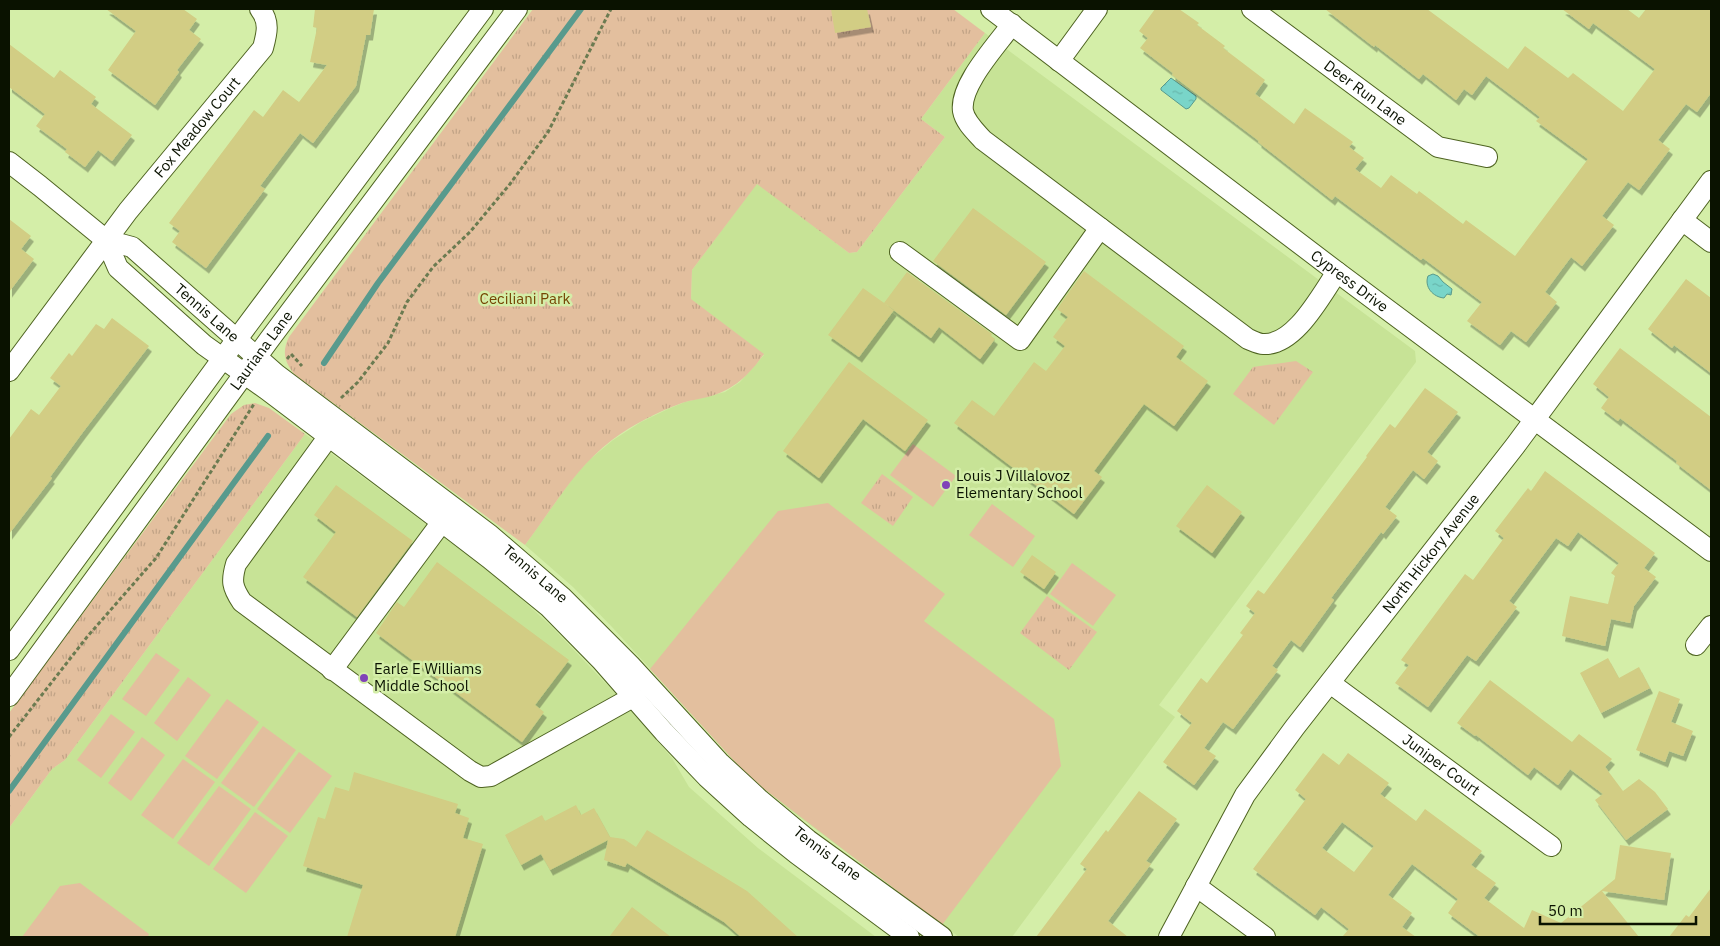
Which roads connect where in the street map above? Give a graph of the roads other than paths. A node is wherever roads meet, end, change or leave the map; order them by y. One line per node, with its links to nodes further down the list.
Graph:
1 (260, 9): 14 (street, Fox Meadow Court)
2 (483, 9): 18 (street, Lauriana Lane)
3 (517, 9): 19 (street, Lauriana Lane)
4 (991, 9): 7 (street, Cypress Drive)
5 (1097, 9): 8 (street)
6 (1252, 9): 9 (street, Deer Run Lane)
7 (1012, 24): 8 (street, Cypress Drive); 13 (street)
8 (1059, 61): 17 (street, Cypress Drive)
9 (1486, 157)
10 (9, 162): 14 (street, Tennis Lane)
11 (1711, 181): 12 (street, North Hickory Avenue)
12 (1682, 220): 15 (street); 23 (street, North Hickory Avenue)
13 (1100, 228): 16 (street); 17 (street)
14 (106, 240): 18 (street, Tennis Lane); 20 (street, Tennis Lane); 21 (street, Fox Meadow Court)
15 (1711, 242)
16 (900, 252)
17 (1338, 272): 23 (street, Cypress Drive)
18 (236, 339): 19 (street, Tennis Lane); 20 (street, Lauriana Lane)
19 (257, 357): 22 (street, Lauriana Lane); 25 (street, Tennis Lane)
20 (222, 358): 22 (street, Tennis Lane); 29 (street, Lauriana Lane)
21 (9, 371)
22 (245, 374): 24 (street, Tennis Lane); 32 (street, Lauriana Lane)
23 (1535, 419): 26 (street, Cypress Drive); 31 (street, North Hickory Avenue)
24 (329, 436): 25 (street, Tennis Lane); 30 (street)
25 (448, 515): 30 (street); 33 (street, Tennis Lane); 37 (street, Tennis Lane)
26 (1711, 551)
27 (1711, 626): 28 (street)
28 (1696, 645)
29 (9, 650)
30 (332, 670): 33 (street)
31 (1330, 683): 34 (street, Juniper Court); 35 (street, North Hickory Avenue)
32 (9, 696)
33 (633, 697): 36 (street, Tennis Lane)
34 (1551, 846)
35 (1196, 886): 38 (street, North Hickory Avenue); 39 (street)
36 (909, 937)
37 (942, 937)
38 (1169, 937)
39 (1265, 937)

